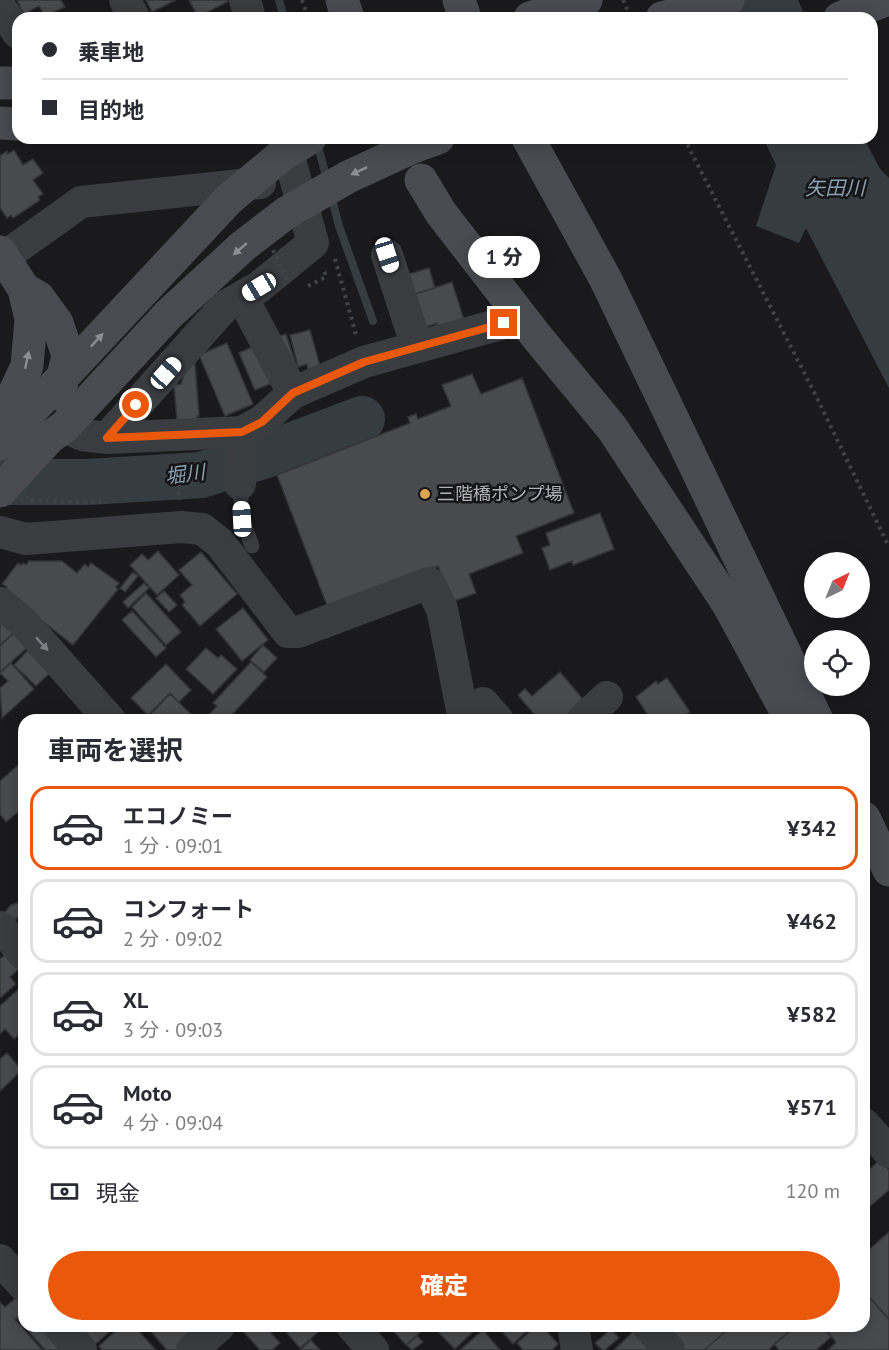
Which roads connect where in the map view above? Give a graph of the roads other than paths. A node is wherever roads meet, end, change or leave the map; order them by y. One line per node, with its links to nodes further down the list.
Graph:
1 (586, 0): 5 (street)
2 (728, 0): 6 (street)
3 (885, 0): 7 (street)
4 (0, 7): 8 (street)
5 (549, 12)
6 (684, 12)
7 (855, 12)
8 (12, 24)
9 (287, 144): 13 (street)
10 (300, 144): 26 (street, one-way to 10, bridge)
11 (422, 144): 25 (street, one-way to 25, bridge)
12 (531, 144): 37 (street)
13 (296, 180): 15 (street); 18 (street)
14 (421, 180): 36 (street)
15 (2, 255): 17 (street)
16 (387, 255): 20 (street)
17 (24, 289): 22 (street, one-way to 17); 25 (street)
18 (242, 297): 21 (street); 23 (street)
19 (504, 323): 20 (street)
20 (417, 346): 21 (street)
21 (293, 393): 24 (street)
22 (0, 411)
23 (107, 438): 24 (street); 25 (street)
24 (241, 439): 27 (street)
25 (49, 440): 28 (street)
26 (0, 444)
27 (240, 484): 30 (lane)
28 (0, 491)
29 (0, 532): 34 (street)
30 (252, 546)
31 (0, 603): 33 (street, one-way to 33)
32 (607, 697): 35 (street)
33 (105, 714)
34 (482, 714)
35 (589, 714)
36 (788, 714)
37 (814, 714)
38 (870, 831): 40 (street)
39 (870, 844): 40 (street)
40 (889, 871)
41 (0, 927): 42 (street)
42 (18, 947)
43 (870, 1131): 44 (street)
44 (889, 1152)
45 (0, 1260): 46 (street)
46 (18, 1280)
47 (64, 1332): 52 (street)
48 (212, 1332): 53 (street)
49 (357, 1332): 54 (street)
50 (574, 1332): 55 (street)
51 (653, 1332): 56 (street)
52 (81, 1350)
53 (192, 1350)
54 (373, 1350)
55 (577, 1350)
56 (669, 1350)

